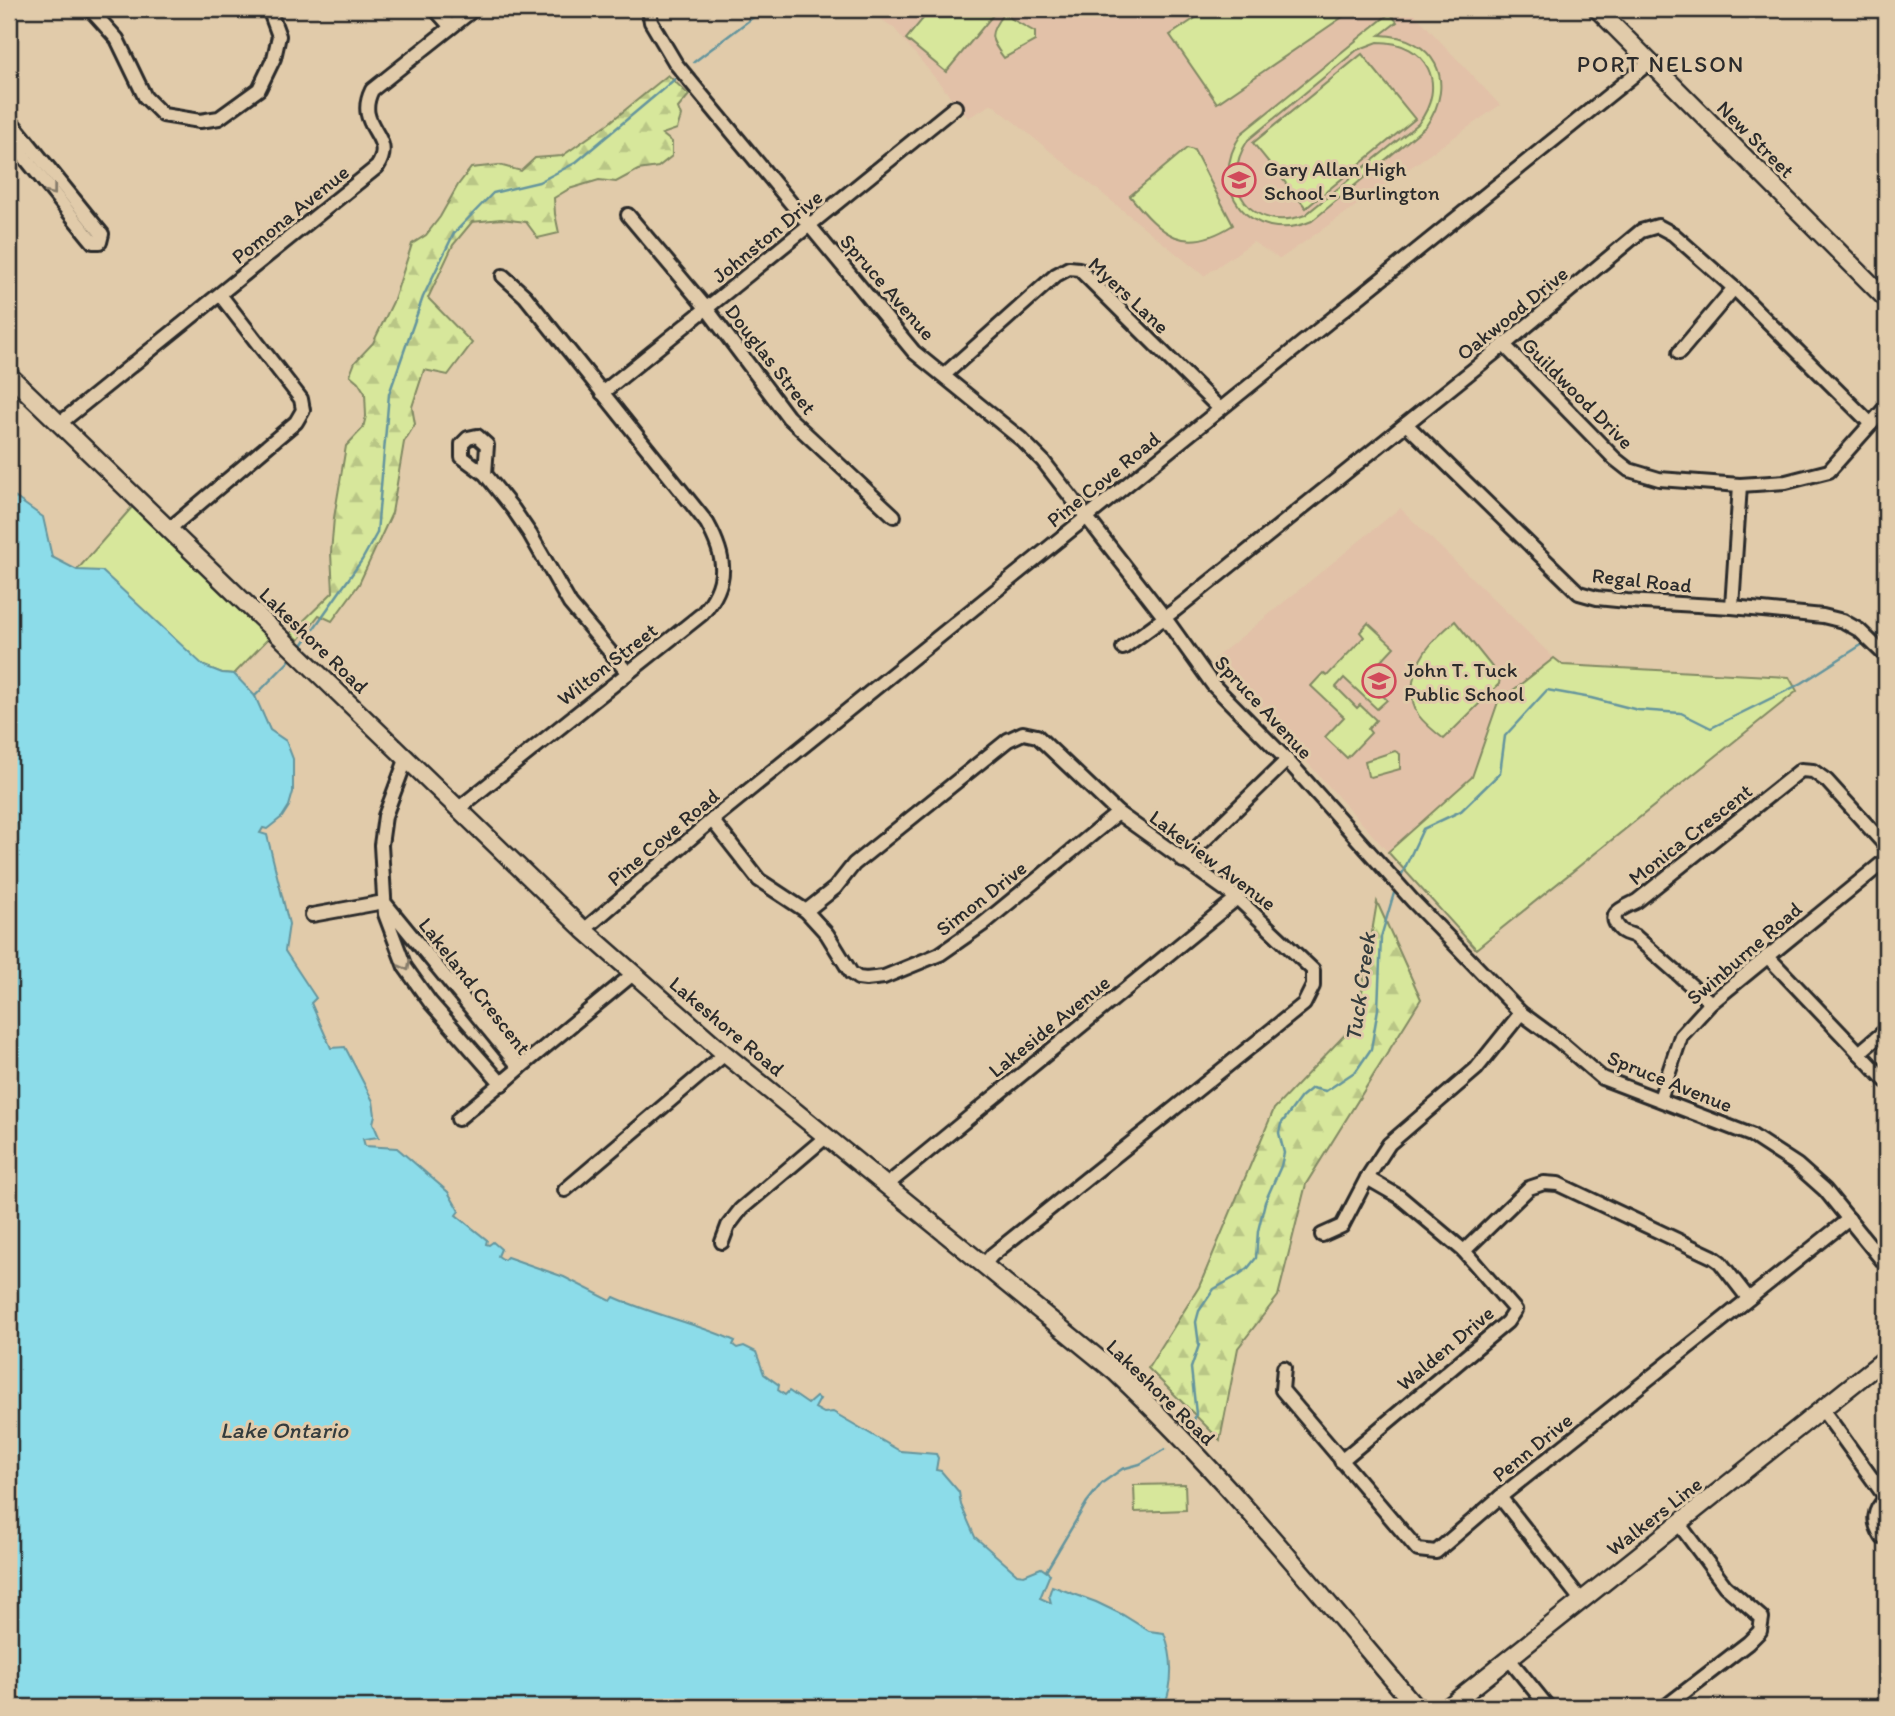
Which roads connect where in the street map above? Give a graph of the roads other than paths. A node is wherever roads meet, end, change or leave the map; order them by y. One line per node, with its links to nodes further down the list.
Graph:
1 (90, 9): 2 (street)
2 (269, 9)
3 (435, 9): 7 (street)
4 (474, 9): 7 (street, Pomona Avenue)
5 (649, 9): 14 (street, Spruce Avenue)
6 (1597, 9): 8 (main road, New Street)
7 (451, 27): 18 (street, Pomona Avenue)
8 (1650, 62): 17 (main road, New Street); 26 (street, Pine Cove Road)
9 (955, 107): 14 (street, Johnston Drive)
10 (9, 119): 12 (street)
11 (9, 138): 12 (street)
12 (30, 155): 12 (street, one-way to 12)
13 (628, 215): 19 (street, Douglas Street)
14 (810, 226): 19 (street, Johnston Drive); 23 (street, Spruce Avenue)
15 (503, 276): 24 (street, Wilton Street)
16 (1734, 288): 20 (street, Oakwood Drive); 21 (street); 29 (street, Oakwood Drive)
17 (1884, 293)
18 (221, 296): 27 (street, Pomona Avenue); 34 (street)
19 (707, 309): 24 (street, Johnston Drive); 32 (street, Douglas Street)
20 (1504, 345): 28 (street, Oakwood Drive); 31 (street, Guildwood Drive)
21 (1679, 353)
22 (9, 375): 27 (main road, Lakeshore Road)
23 (944, 375): 26 (street, Myers Lane); 33 (street, Spruce Avenue)
24 (602, 393): 39 (street, Wilton Street)
25 (1886, 407): 29 (street, Guildwood Drive)
26 (1220, 409): 33 (street, Pine Cove Road)
27 (59, 424): 34 (main road, Lakeshore Road)
28 (1406, 424): 35 (street, Regal Road); 36 (street, Oakwood Drive)
29 (1871, 424): 31 (street, Guildwood Drive)
30 (485, 474): 39 (street)
31 (1740, 485): 35 (street)
32 (894, 516)
33 (1088, 516): 36 (street, Spruce Avenue); 44 (street, Pine Cove Road)
34 (169, 530): 40 (main road, Lakeshore Road)
35 (1732, 607): 38 (street, Regal Road)
36 (1165, 618): 37 (street, Oakwood Drive); 41 (street, Spruce Avenue)
37 (1123, 649)
38 (1882, 651)
39 (627, 671): 42 (street, Wilton Street)
40 (407, 757): 42 (main road, Lakeshore Road); 49 (street, Lakeland Crescent)
41 (1287, 760): 47 (street); 56 (street, Spruce Avenue)
42 (459, 808): 52 (main road, Lakeshore Road)
43 (1118, 813): 47 (street, Lakeview Avenue); 50 (street, Simon Drive); 50 (street, Lakeview Avenue)
44 (712, 820): 50 (street, Simon Drive); 52 (street, Pine Cove Road)
45 (1886, 846): 55 (street, Monica Crescent)
46 (1886, 860): 53 (street, Swinburne Road)
47 (1183, 861): 48 (street, Lakeview Avenue)
48 (1237, 898): 66 (street, Lakeside Avenue); 72 (street, Lakeview Avenue)
49 (384, 902): 51 (street); 61 (street, Lakeland Crescent, one-way to 61); 61 (street, Lakeland Crescent)
50 (806, 911)
51 (312, 915)
52 (584, 930): 54 (main road, Lakeshore Road)
53 (1767, 956): 55 (street, Swinburne Road); 58 (street)
54 (633, 974): 59 (main road, Lakeshore Road); 61 (street)
55 (1711, 1003): 62 (street, Swinburne Road)
56 (1521, 1013): 62 (street, Spruce Avenue); 65 (street)
57 (1886, 1030): 58 (street)
58 (1858, 1053): 60 (street)
59 (725, 1054): 64 (main road, Lakeshore Road); 67 (street)
60 (1886, 1081)
61 (502, 1084): 63 (street)
62 (1660, 1099): 68 (street, Spruce Avenue)
63 (458, 1119)
64 (827, 1136): 66 (main road, Lakeshore Road); 70 (street)
65 (1367, 1178): 69 (street); 71 (street, Walden Drive)
66 (888, 1187): 72 (main road, Lakeshore Road)
67 (565, 1190)
68 (1849, 1219): 73 (street, Spruce Avenue); 74 (street, Penn Drive)
69 (1322, 1235)
70 (722, 1242)
71 (1464, 1251): 74 (street); 78 (street, Walden Drive)
72 (984, 1265): 85 (main road, Lakeshore Road)
73 (1886, 1265)
74 (1748, 1298): 79 (street, Penn Drive)
75 (1886, 1358): 77 (main road, Walkers Line)
76 (1284, 1368): 78 (street, Penn Drive)
77 (1822, 1409): 80 (street); 81 (main road, Walkers Line)
78 (1341, 1461): 79 (street, Penn Drive)
79 (1500, 1497): 83 (street)
80 (1886, 1498): 82 (street)
81 (1679, 1524): 83 (main road, Walkers Line); 88 (street)
82 (1886, 1536)
83 (1581, 1600): 84 (main road, Walkers Line)
84 (1509, 1659): 86 (main road, Walkers Line); 87 (street)
85 (1416, 1707)
86 (1448, 1707)
87 (1548, 1707)
88 (1665, 1707)

